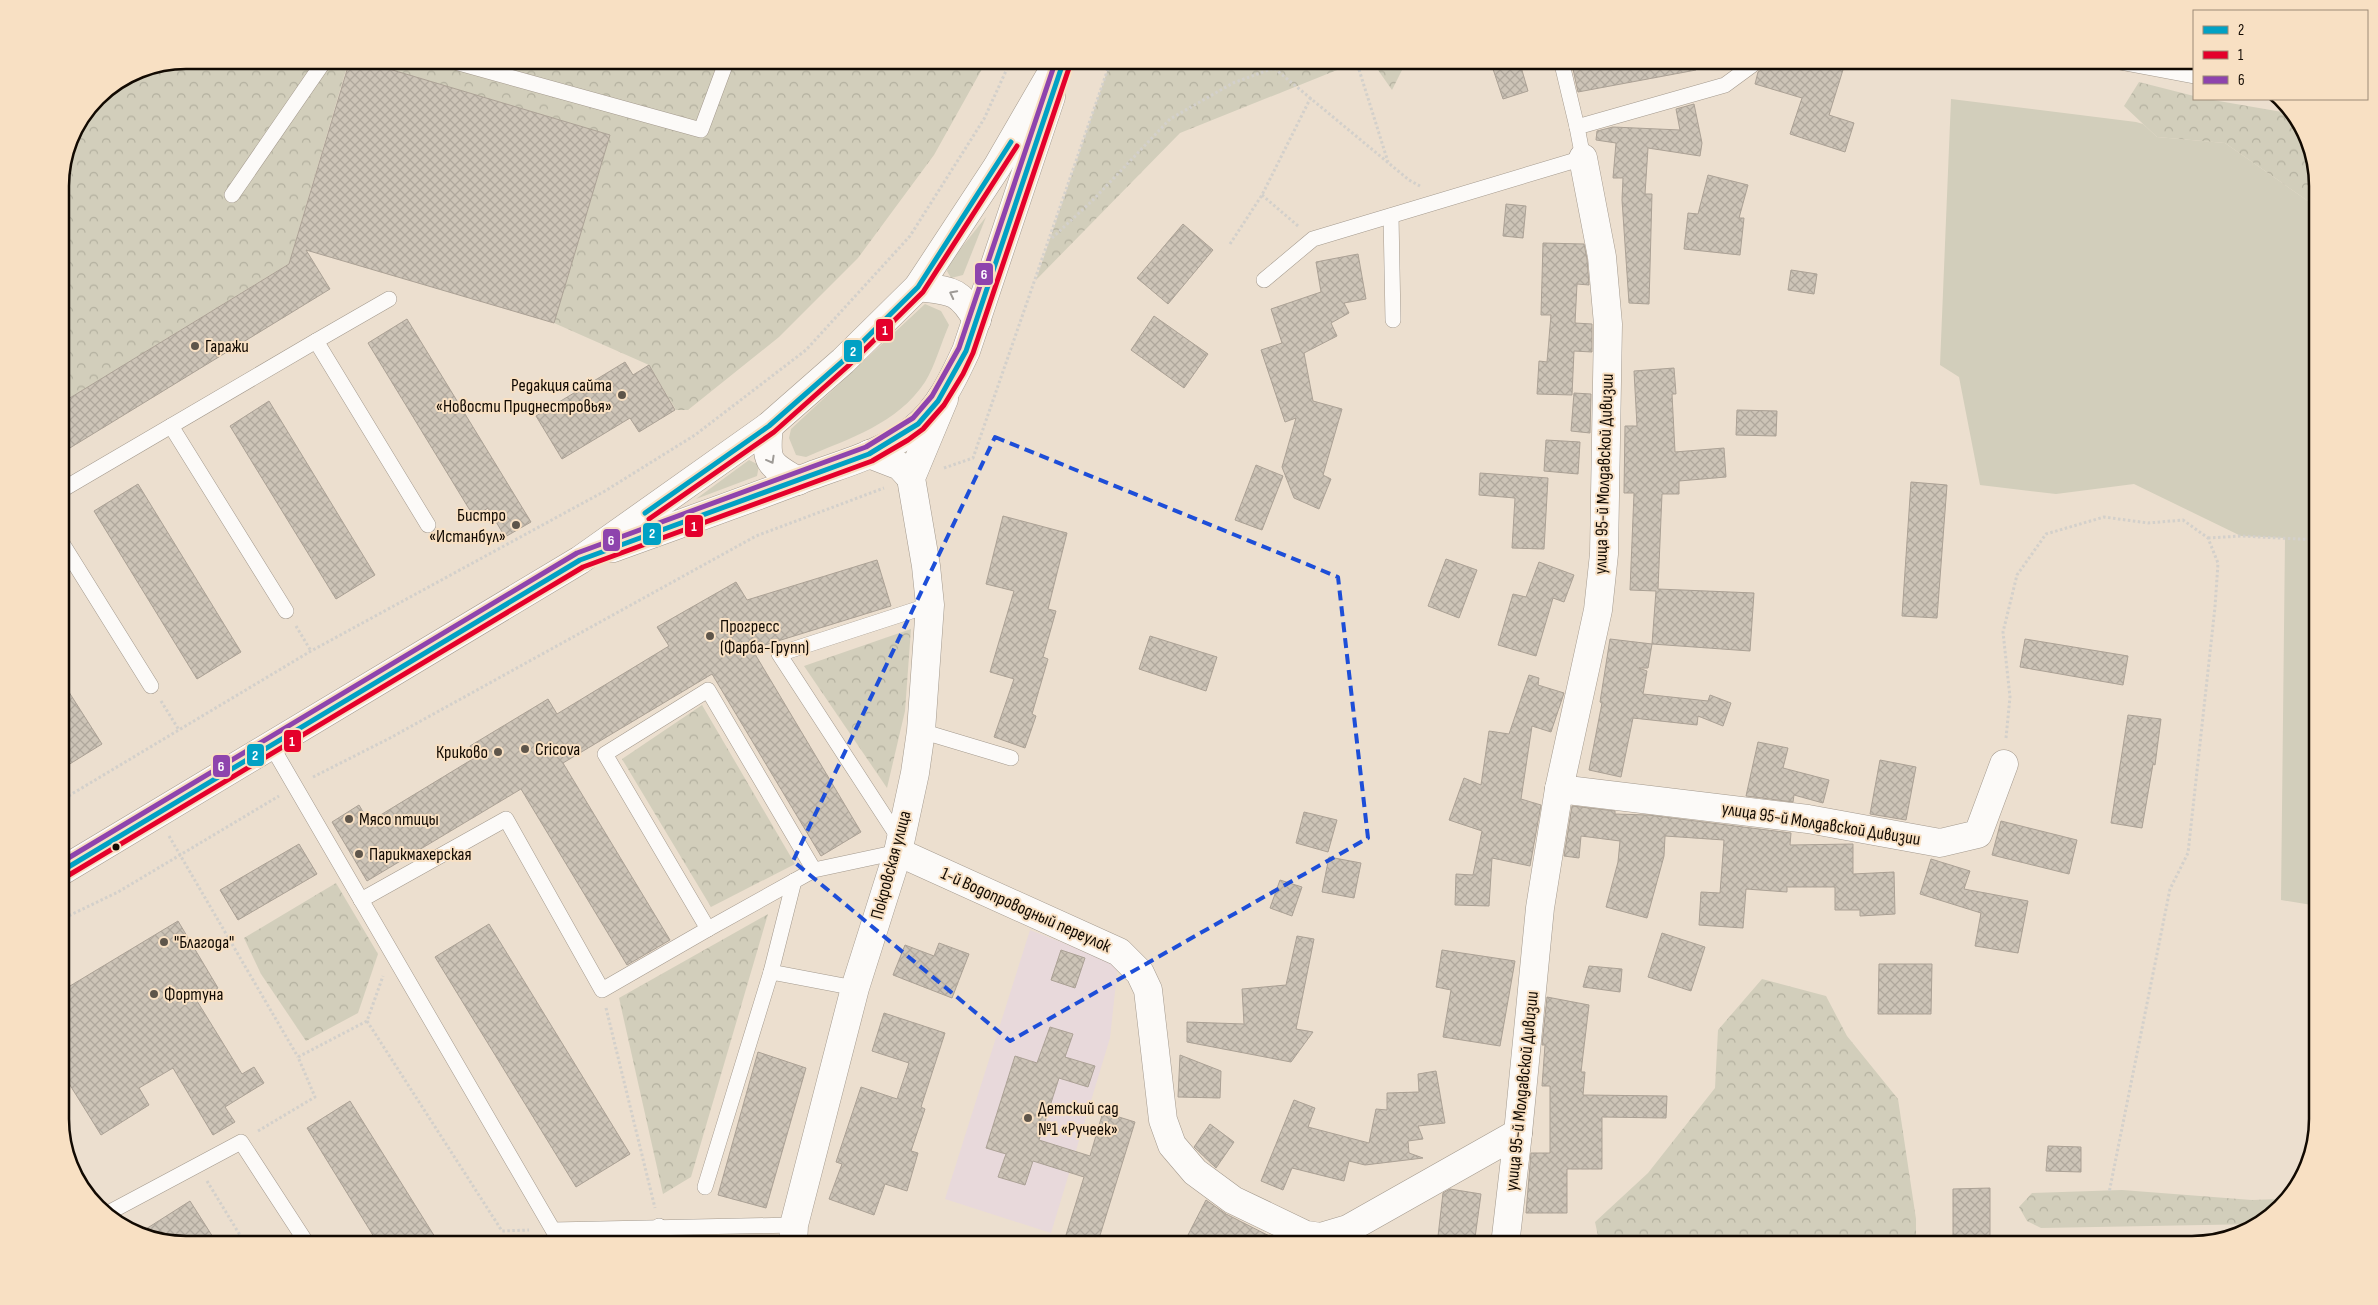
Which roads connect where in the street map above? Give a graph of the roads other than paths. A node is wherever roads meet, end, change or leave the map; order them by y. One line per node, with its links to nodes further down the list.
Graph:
1 (319, 69): 12 (lane)
2 (481, 69): 3 (lane)
3 (724, 69)
4 (1054, 69): 15 (street)
5 (1061, 69): 17 (street)
6 (1563, 69): 10 (lane)
7 (1747, 69): 10 (lane)
8 (2157, 69): 9 (lane)
9 (2193, 76)
10 (1578, 127): 11 (lane)
11 (1583, 158): 13 (lane); 37 (street, улица 95-й Молдавской Дивизии)
12 (232, 195)
13 (1391, 216): 14 (lane); 18 (lane)
14 (1264, 280)
15 (918, 287): 17 (street, one-way to 15); 22 (street)
16 (389, 299): 19 (lane)
17 (977, 320): 20 (street)
18 (1394, 320)
19 (316, 340): 21 (lane); 27 (lane)
20 (952, 381): 23 (street); 24 (street)
21 (172, 426): 26 (lane); 31 (lane)
22 (769, 426): 25 (street, one-way to 25); 29 (street)
23 (869, 454): 24 (street); 25 (street)
24 (911, 478): 30 (street, Покровская улица)
25 (798, 481): 29 (street)
26 (69, 486)
27 (428, 525)
28 (69, 554): 32 (lane)
29 (580, 560): 34 (street)
30 (930, 605): 33 (street, Покровская улица); 38 (lane)
31 (286, 611)
32 (151, 686)
33 (921, 731): 35 (lane); 38 (street, Покровская улица)
34 (271, 745): 39 (street); 42 (lane)
35 (1011, 758)
36 (2004, 764): 37 (street, улица 95-й Молдавской Дивизии)
37 (1559, 789): 46 (street, улица 95-й Молдавской Дивизии)
38 (899, 846): 40 (lane); 45 (street, Покровская улица); 53 (street, 1-й Водопроводный переулок)
39 (69, 867)
40 (814, 870): 41 (lane); 43 (lane)
41 (794, 881): 43 (lane); 44 (lane)
42 (361, 900): 43 (lane); 49 (lane)
43 (708, 929)
44 (771, 972): 45 (lane); 47 (lane)
45 (855, 988): 50 (street, Покровская улица)
46 (1518, 1134): 54 (street, 1-й Водопроводный переулок); 55 (street, улица 95-й Молдавской Дивизии)
47 (705, 1187)
48 (113, 1210): 51 (lane)
49 (659, 1226): 50 (lane); 52 (lane)
50 (793, 1235)
51 (302, 1236)
52 (656, 1236)
53 (1314, 1236)
54 (1324, 1236)
55 (1506, 1236)

